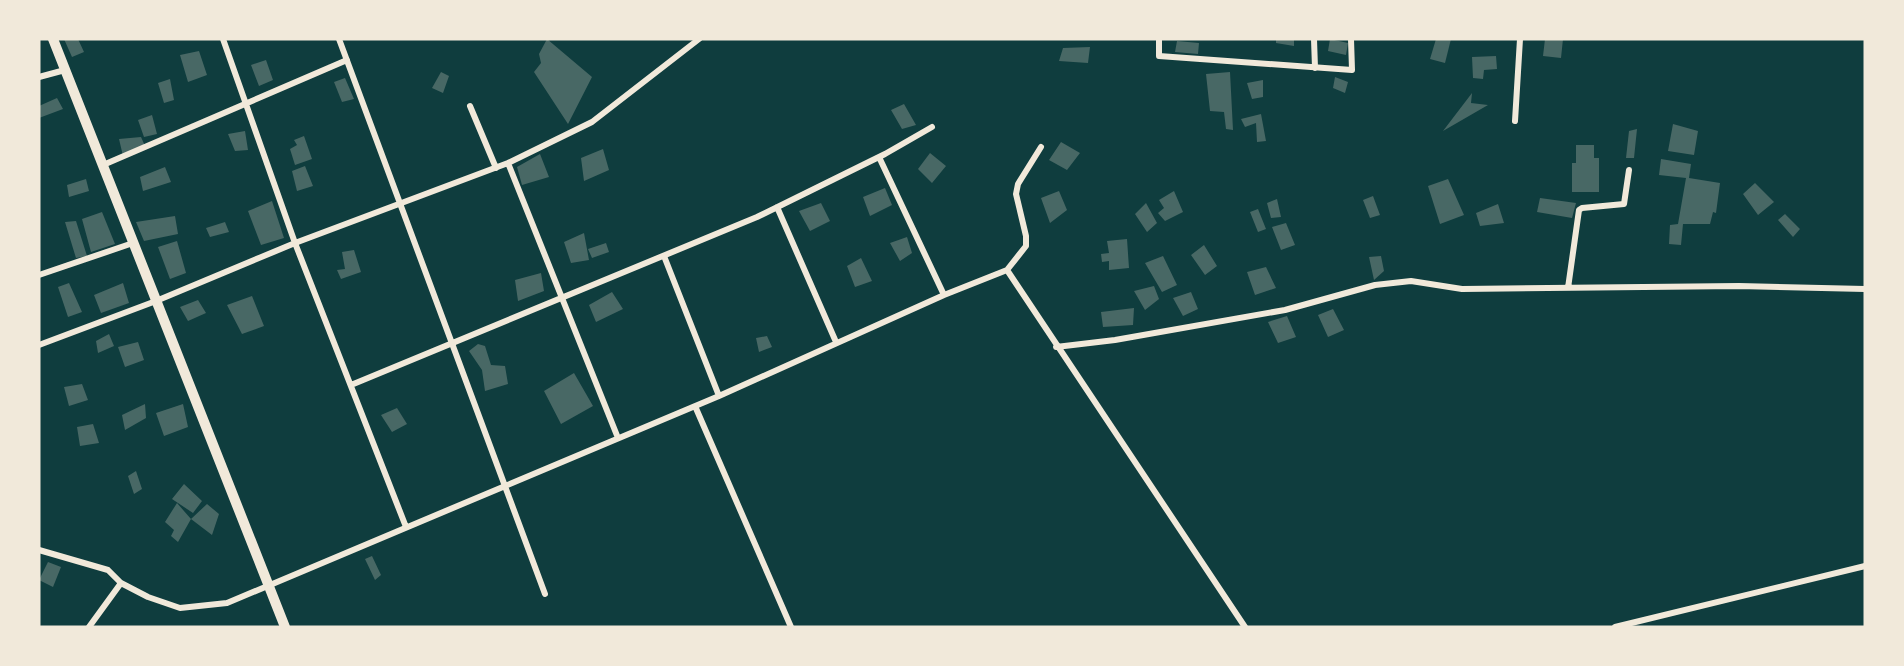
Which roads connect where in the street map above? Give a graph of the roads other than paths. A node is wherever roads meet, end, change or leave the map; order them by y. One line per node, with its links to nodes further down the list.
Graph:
1 (53, 39): 11 (street)
2 (223, 39): 13 (street)
3 (339, 39): 9 (street)
4 (699, 39): 19 (street)
5 (1160, 39): 10 (street)
6 (1314, 39): 10 (street)
7 (1351, 39): 10 (street)
8 (1520, 39): 15 (street)
9 (347, 60): 13 (street); 23 (street)
10 (1315, 68)
11 (66, 70): 12 (street); 20 (street)
12 (39, 77)
13 (245, 102): 20 (street); 26 (street)
14 (470, 106): 21 (street)
15 (1515, 121)
16 (932, 127): 18 (street)
17 (1041, 147): 28 (street)
18 (879, 157): 24 (street); 32 (street)
19 (508, 163): 21 (street); 33 (street)
20 (103, 165): 25 (street)
21 (496, 168): 23 (street)
22 (1629, 170): 30 (street)
23 (400, 204): 26 (street); 37 (street)
24 (777, 207): 27 (street); 35 (street)
25 (133, 243): 29 (street); 34 (street)
26 (295, 243): 34 (street); 39 (street)
27 (664, 256): 33 (street); 40 (street)
28 (1007, 270): 32 (street); 38 (street)
29 (39, 276)
30 (1568, 288): 31 (street); 38 (street)
31 (1865, 289)
32 (944, 294): 35 (street)
33 (561, 299): 37 (street); 42 (street)
34 (156, 301): 36 (street); 48 (street)
35 (836, 342): 40 (street)
36 (39, 345)
37 (452, 345): 39 (street); 43 (street)
38 (1056, 347): 53 (street)
39 (351, 385): 44 (street)
40 (719, 396): 41 (street)
41 (695, 406): 42 (street); 52 (street)
42 (618, 438): 43 (street)
43 (504, 486): 44 (street); 49 (street)
44 (406, 527): 48 (street)
45 (39, 550): 47 (street)
46 (1865, 566): 54 (street)
47 (121, 583): 48 (street); 50 (street)
48 (268, 585): 51 (street)
49 (546, 594)
50 (89, 627)
51 (285, 627)
52 (791, 627)
53 (1245, 627)
54 (1615, 627)

